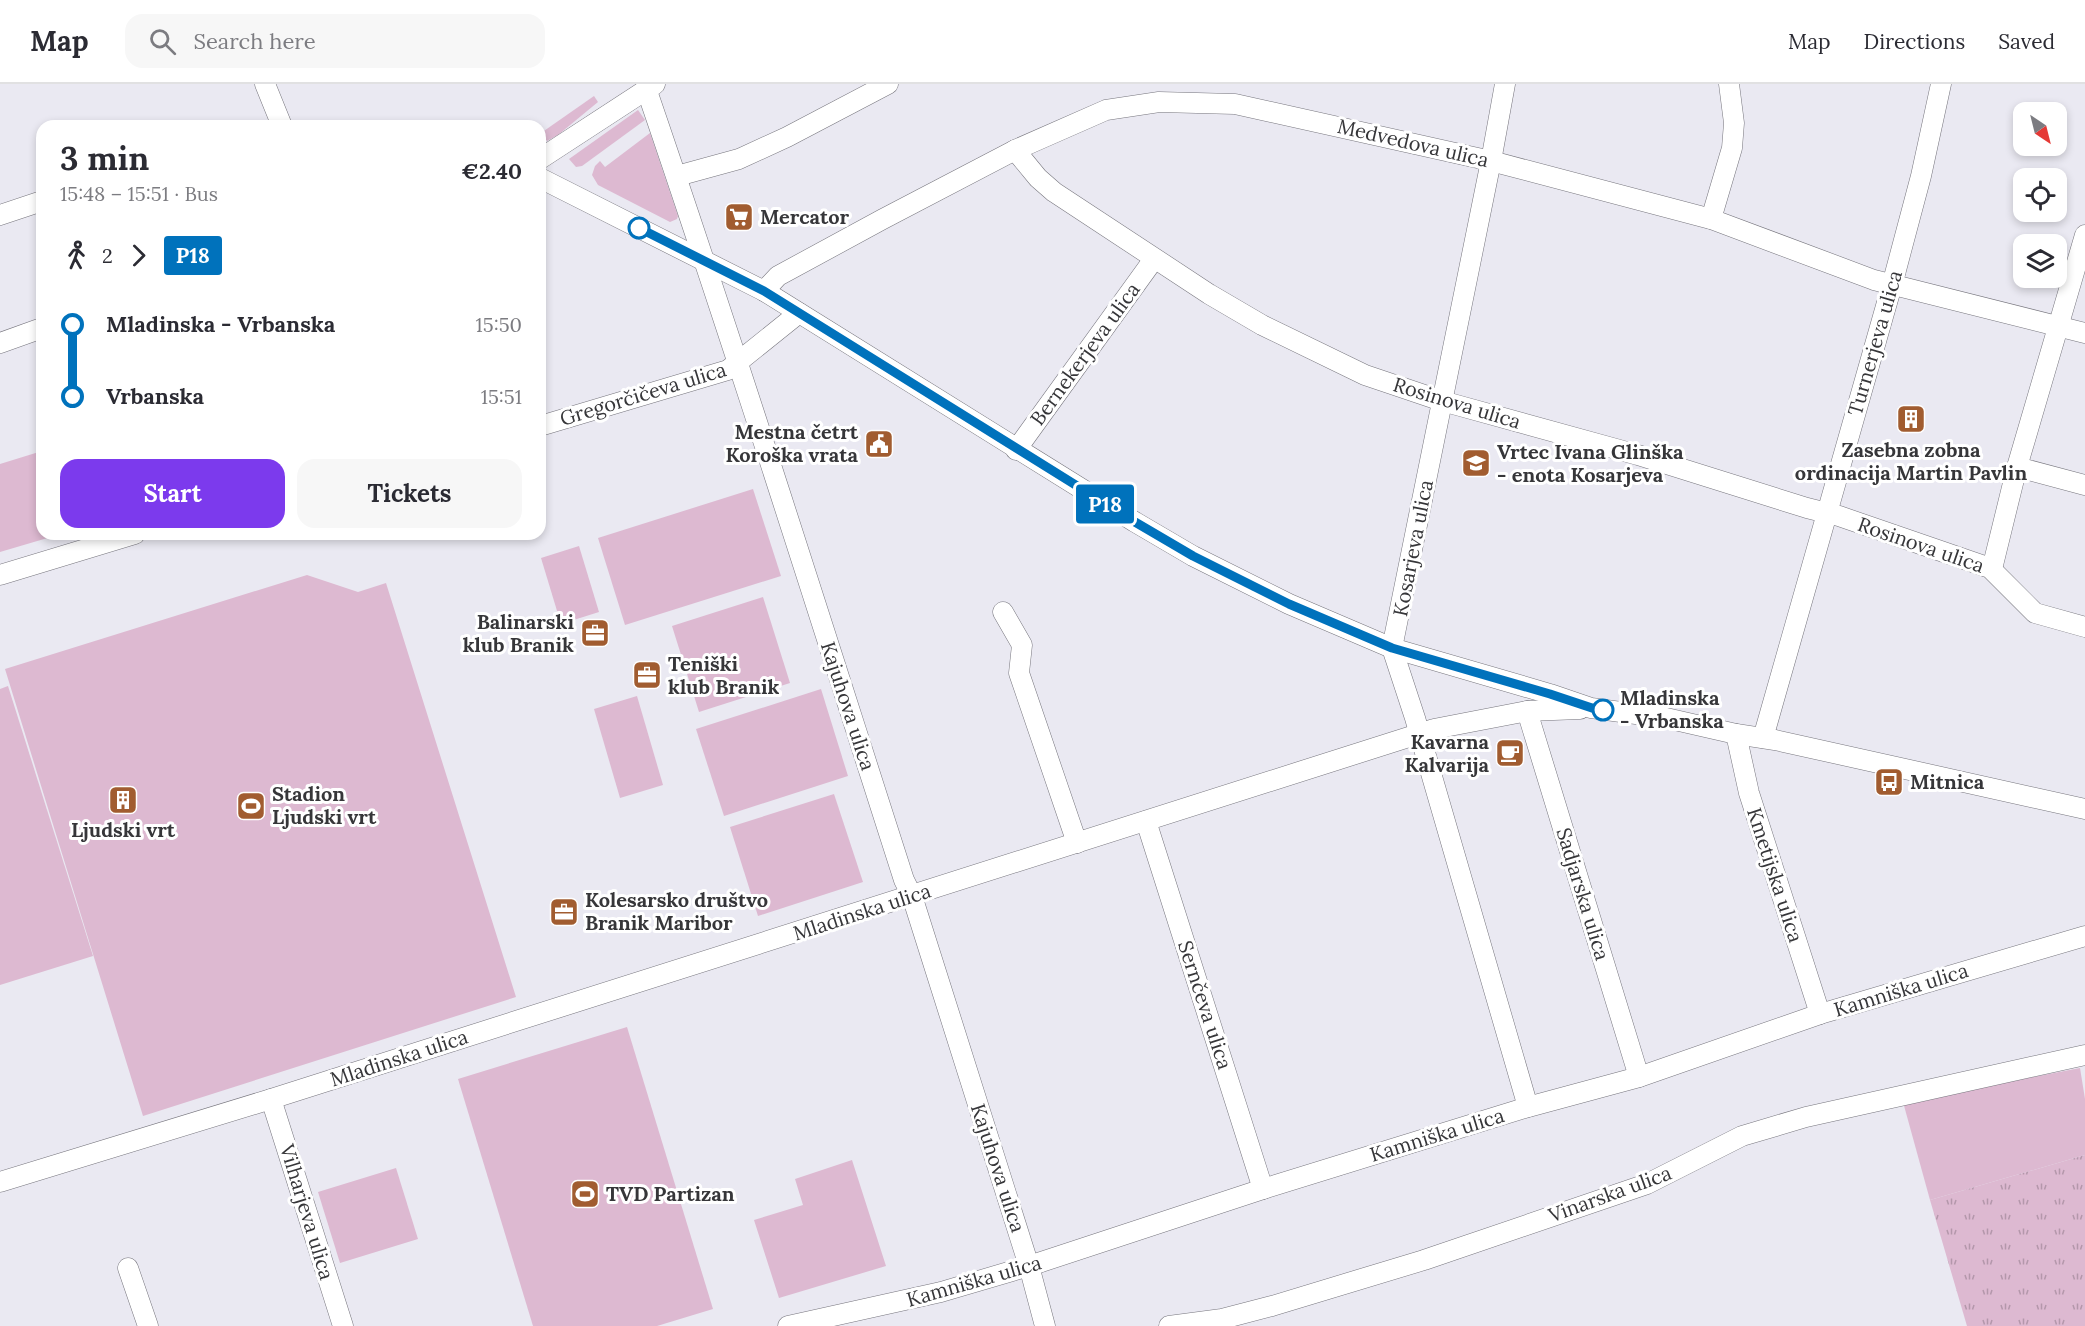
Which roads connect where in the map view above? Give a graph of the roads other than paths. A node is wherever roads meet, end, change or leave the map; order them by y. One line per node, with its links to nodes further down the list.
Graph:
1 (265, 84): 7 (street)
2 (888, 84): 11 (street)
3 (1505, 84): 10 (street, Kosarjeva ulica)
4 (1729, 84): 15 (street)
5 (1941, 84): 19 (street, Turnerjeva ulica)
6 (651, 86): 9 (street); 11 (street, Kajuhova ulica)
7 (276, 120)
8 (1015, 150): 10 (street, Medvedova ulica); 17 (street, Rosinova ulica); 20 (street, Medvedova ulica)
9 (546, 155)
10 (1491, 161): 15 (street, Medvedova ulica); 27 (street, Kosarjeva ulica)
11 (677, 176): 18 (street, Kajuhova ulica)
12 (546, 181): 18 (street)
13 (36, 203): 14 (street)
14 (0, 215)
15 (1711, 219): 19 (street, Medvedova ulica)
16 (2085, 235): 22 (street)
17 (1154, 259): 27 (street, Rosinova ulica); 29 (street, Bernekerjeva ulica)
18 (705, 261): 20 (street); 26 (street, Kajuhova ulica)
19 (1892, 285): 22 (street, Medvedova ulica); 32 (street, Turnerjeva ulica)
20 (764, 291): 21 (street)
21 (799, 313): 26 (street, Gregorčičeva ulica); 29 (street)
22 (2058, 327): 24 (street, Medvedova ulica); 30 (street)
23 (36, 330): 25 (street)
24 (2085, 333)
25 (0, 343)
26 (739, 362): 28 (street, Gregorčičeva ulica); 47 (street, Kajuhova ulica)
27 (1442, 401): 32 (street, Rosinova ulica); 38 (street, Kosarjeva ulica)
28 (546, 424)
29 (1016, 450): 38 (street)
30 (2017, 467): 31 (street); 34 (street)
31 (2085, 485)
32 (1826, 513): 34 (street, Rosinova ulica); 43 (street, Turnerjeva ulica)
33 (115, 540): 35 (street)
34 (1992, 569): 37 (street, Rosinova ulica)
35 (0, 575)
36 (1002, 612): 46 (street)
37 (2085, 627)
38 (1392, 648): 39 (street); 41 (street, Kosarjeva ulica)
39 (1592, 708): 40 (street, Mladinska ulica); 42 (street)
40 (1527, 711): 41 (street, Mladinska ulica); 51 (street, Sadjarska ulica)
41 (1419, 734): 45 (street, Mladinska ulica); 53 (street, Kosarjeva ulica)
42 (1736, 734): 43 (street); 49 (street, Kmetijska ulica)
43 (1762, 738): 44 (street)
44 (2085, 809)
45 (1146, 821): 46 (street, Mladinska ulica); 55 (street, Sernčeva ulica)
46 (1077, 843): 47 (street, Mladinska ulica)
47 (912, 896): 52 (street, Mladinska ulica); 56 (street, Kajuhova ulica)
48 (2085, 936): 49 (street, Kamniška ulica)
49 (1820, 1014): 51 (street, Kamniška ulica)
50 (2085, 1055): 62 (street, Vinarska ulica)
51 (1639, 1077): 53 (street, Kamniška ulica)
52 (272, 1099): 54 (street, Mladinska ulica); 59 (street, Vilharjeva ulica)
53 (1528, 1107): 55 (street, Kamniška ulica)
54 (0, 1182)
55 (1263, 1189): 56 (street, Kamniška ulica)
56 (1029, 1266): 60 (street, Kamniška ulica); 61 (street, Kajuhova ulica)
57 (128, 1268): 58 (street)
58 (148, 1326)
59 (343, 1326)
60 (788, 1326)
61 (1045, 1326)
62 (1169, 1326)

